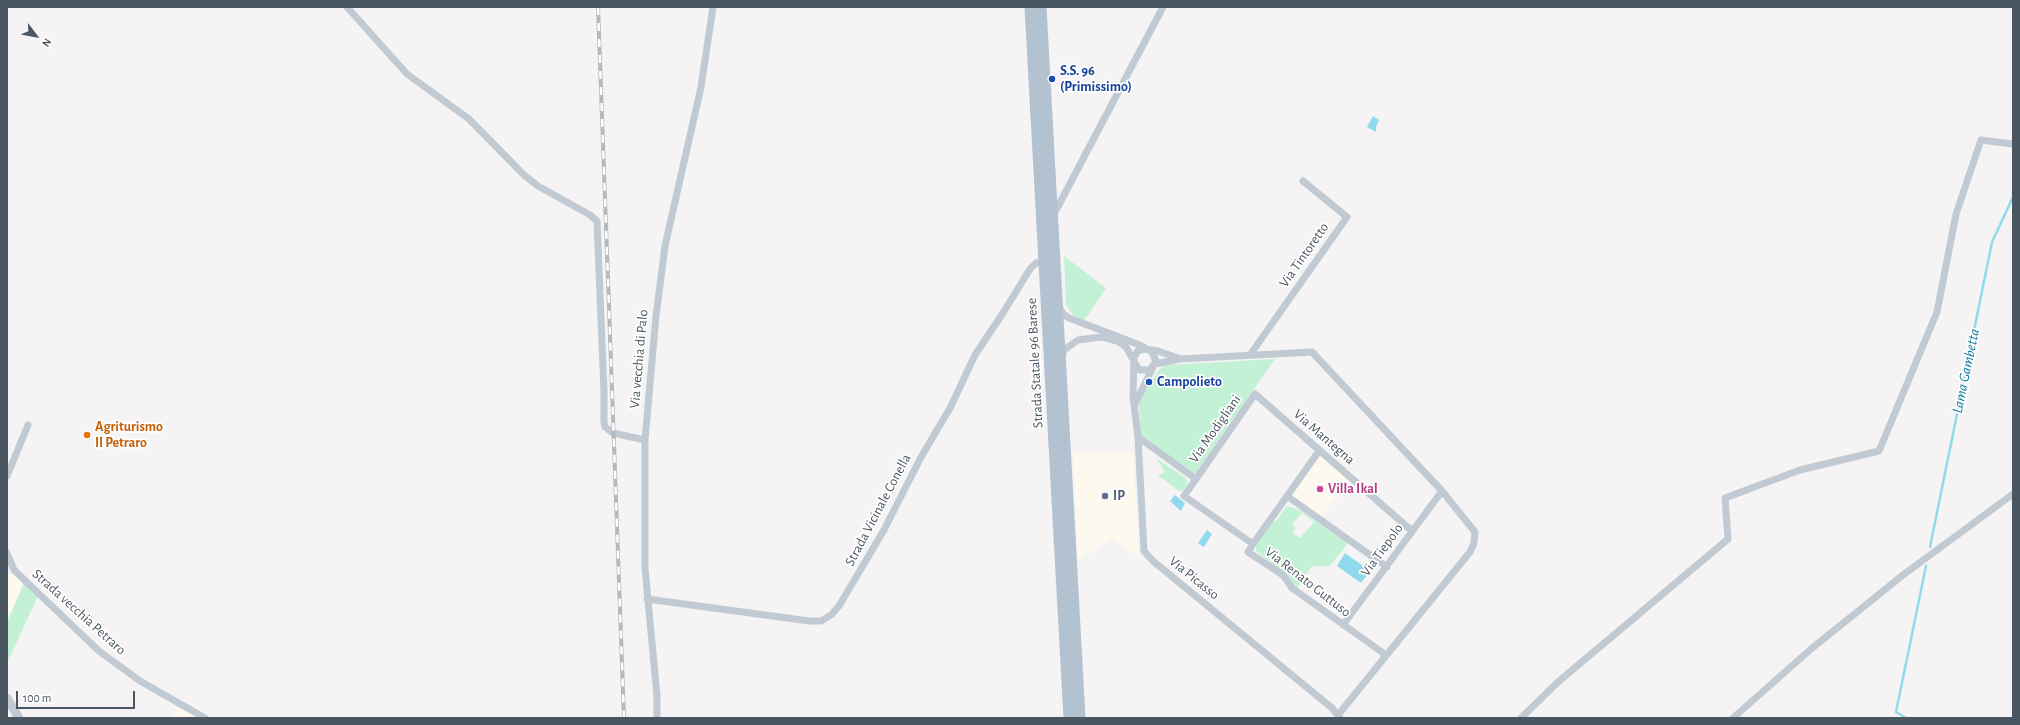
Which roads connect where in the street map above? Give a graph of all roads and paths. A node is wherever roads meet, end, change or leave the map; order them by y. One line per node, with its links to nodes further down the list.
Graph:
1 (347, 7): 21 (street)
2 (713, 7): 21 (street, Via vecchia di Palo)
3 (1030, 7): 9 (main road, Strada Statale 96 Barese)
4 (1041, 7): 8 (main road, Strada Statale 96 Barese)
5 (1163, 7): 8 (street)
6 (2013, 144): 43 (street)
7 (1303, 181): 12 (street, Via Tintoretto)
8 (1052, 218): 10 (main road, Strada Statale 96 Barese)
9 (1044, 261): 33 (street, Strada Vicinale Conella); 41 (main road, Strada Statale 96 Barese)
10 (1055, 297): 11 (street); 16 (main road, Strada Statale 96 Barese)
11 (1148, 350): 13 (street); 14 (street); 15 (street)
12 (1250, 355): 13 (street); 25 (street)
13 (1180, 359): 15 (street)
14 (1134, 361): 15 (street); 16 (street); 18 (street, Via Picasso)
15 (1154, 366): 18 (street)
16 (1060, 367): 42 (main road, Strada Statale 96 Barese)
17 (1255, 394): 22 (street, Via Mantegna); 24 (street, Via Modigliani)
18 (1135, 405): 20 (street, Via Picasso)
19 (28, 425): 23 (street)
20 (1138, 437): 24 (street); 37 (street, Via Picasso)
21 (645, 440): 33 (street, Via vecchia di Palo)
22 (1320, 451): 27 (street); 28 (street, Via Mantegna)
23 (7, 476)
24 (1196, 479): 29 (street, Via Renato Guttuso)
25 (1442, 491): 28 (street, Via Tiepolo); 35 (street)
26 (2013, 494): 44 (street)
27 (1287, 496): 29 (street); 31 (street)
28 (1412, 531): 31 (street, Via Tiepolo)
29 (1253, 544): 34 (street, Via Renato Guttuso)
30 (7, 553): 32 (street, Strada vecchia Petraro)
31 (1387, 566): 34 (street, Via Tiepolo)
32 (11, 571): 39 (street, Strada vecchia Petraro)
33 (647, 599): 40 (street, Via vecchia di Palo)
34 (1343, 625): 35 (street, Via Renato Guttuso)
35 (1386, 655): 37 (street)
36 (7, 698): 38 (street)
37 (1339, 716)
38 (19, 718)
39 (205, 718)
40 (657, 718)
41 (1070, 718)
42 (1080, 718)
43 (1521, 718)
44 (1733, 718)

